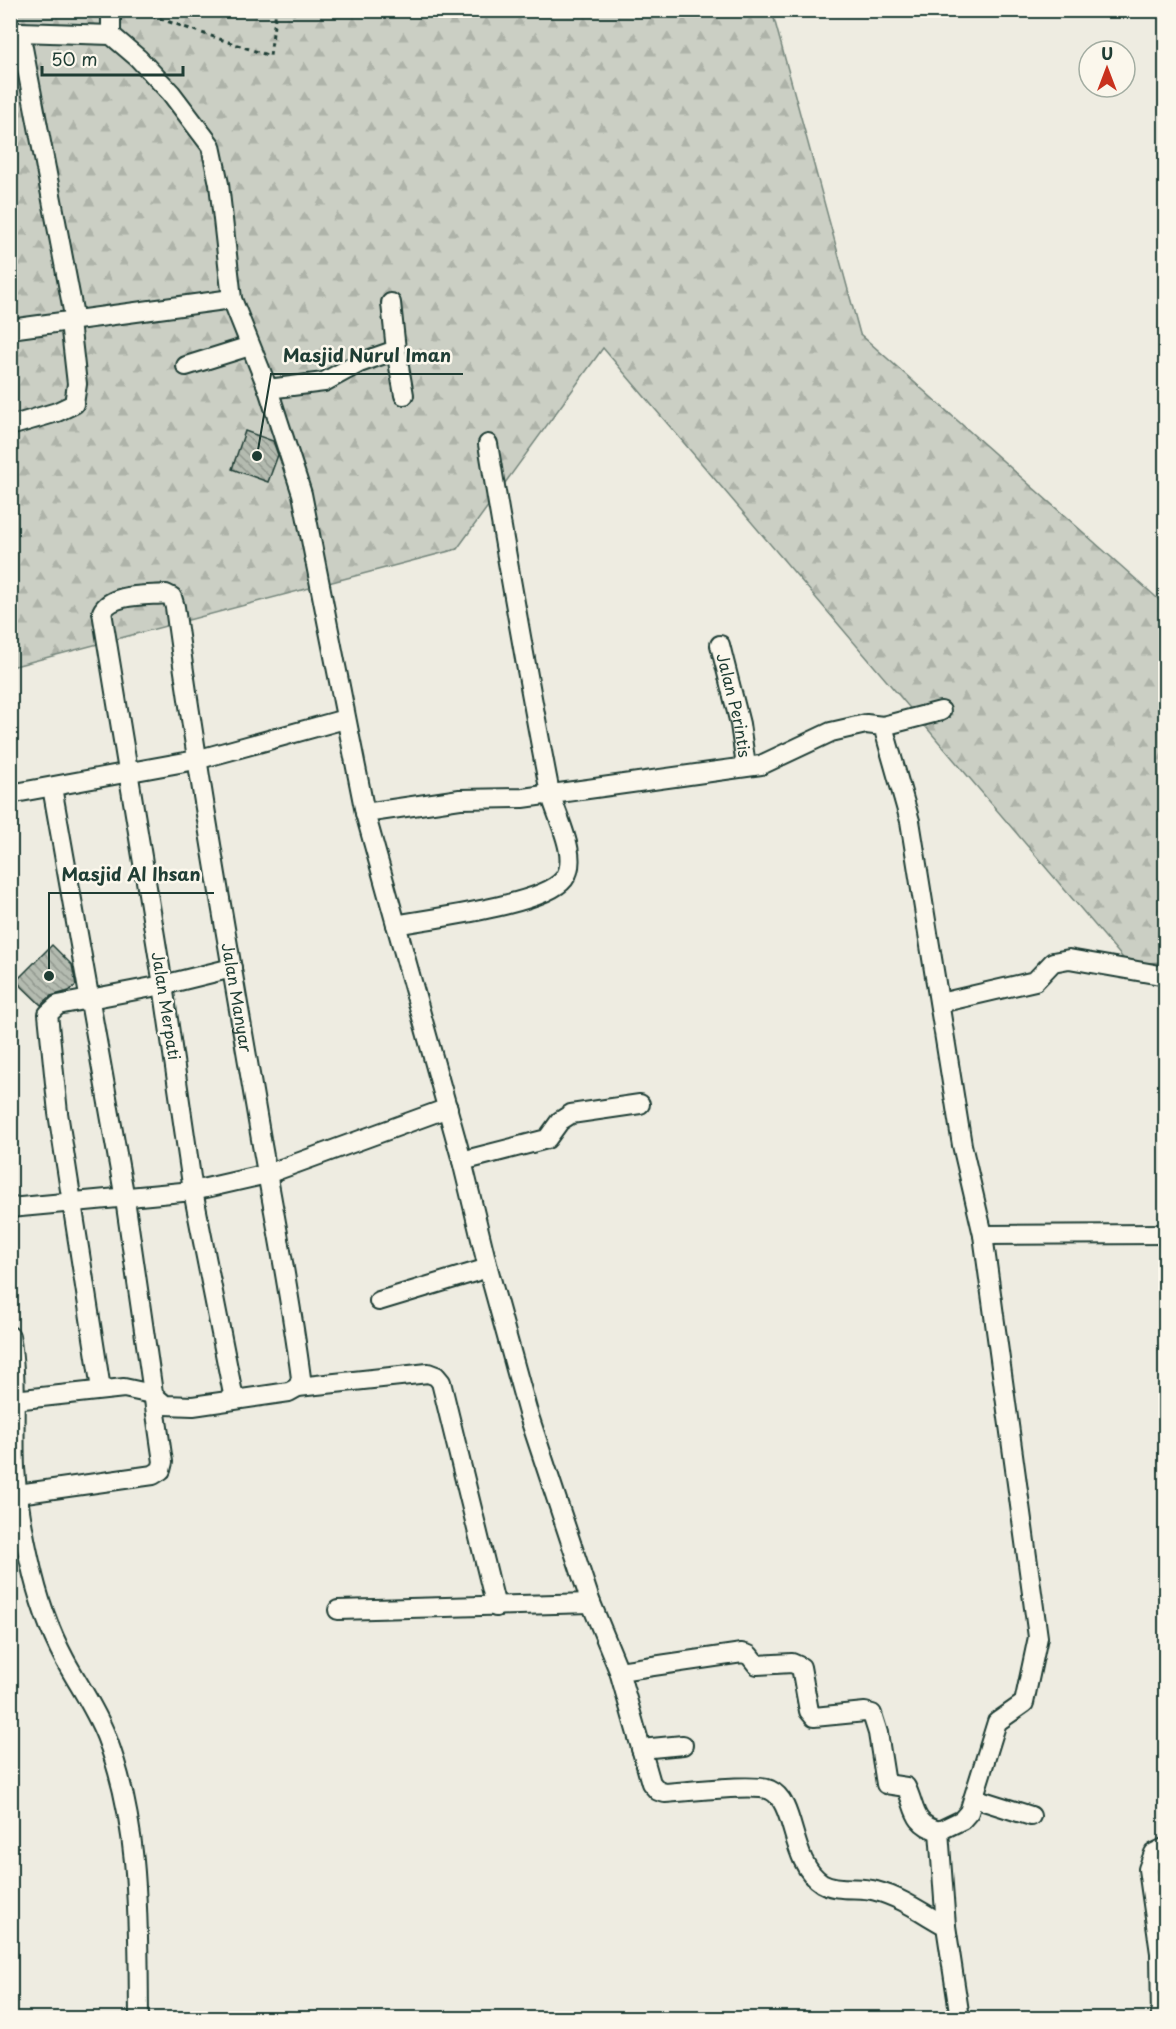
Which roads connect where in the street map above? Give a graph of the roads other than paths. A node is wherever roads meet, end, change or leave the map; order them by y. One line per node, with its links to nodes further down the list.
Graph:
1 (111, 10): 3 (street)
2 (15, 33): 3 (street); 6 (street)
3 (111, 35): 4 (street)
4 (232, 299): 6 (street); 8 (street)
5 (391, 303): 9 (street)
6 (73, 322): 7 (street); 13 (street)
7 (10, 329)
8 (250, 346): 10 (street); 11 (street)
9 (396, 350): 11 (street); 12 (street)
10 (186, 366)
11 (268, 389): 18 (street)
12 (404, 395)
13 (10, 426)
14 (488, 444): 25 (street)
15 (175, 607): 20 (street, Jalan Manyar); 22 (street, Jalan Merpati)
16 (720, 645): 21 (street, Jalan Perintis)
17 (941, 711): 19 (street)
18 (345, 719): 20 (street); 26 (street)
19 (883, 726): 21 (street); 32 (street)
20 (196, 760): 22 (street); 28 (street, Jalan Manyar)
21 (746, 766): 25 (street)
22 (127, 774): 23 (street); 30 (street, Jalan Merpati)
23 (52, 787): 24 (street); 31 (street)
24 (10, 794)
25 (550, 794): 26 (street); 27 (street)
26 (365, 813): 27 (street)
27 (396, 925): 34 (street)
28 (232, 968): 30 (street); 36 (street, Jalan Manyar)
29 (1166, 975): 32 (street)
30 (163, 985): 31 (street); 37 (street, Jalan Merpati)
31 (92, 999): 38 (street); 39 (street)
32 (940, 1003): 42 (street)
33 (640, 1104): 35 (street)
34 (448, 1108): 35 (street); 36 (street)
35 (462, 1161): 43 (street)
36 (267, 1174): 37 (street); 46 (street, Jalan Manyar)
37 (193, 1191): 38 (street); 50 (street, Jalan Merpati)
38 (125, 1199): 39 (street); 49 (street)
39 (72, 1204): 40 (street); 47 (street)
40 (10, 1208)
41 (1166, 1234): 42 (street)
42 (982, 1235): 58 (street)
43 (488, 1268): 44 (street); 52 (street)
44 (378, 1301)
45 (10, 1336): 48 (street)
46 (298, 1387): 50 (street); 53 (street)
47 (101, 1389): 48 (street); 49 (street)
48 (12, 1390): 51 (street)
49 (152, 1394): 50 (street); 51 (street)
50 (234, 1399)
51 (18, 1494): 63 (street)
52 (591, 1603): 53 (street); 55 (street)
53 (496, 1607): 54 (street)
54 (338, 1610)
55 (619, 1671): 57 (street); 60 (street)
56 (683, 1745): 57 (street)
57 (641, 1749): 62 (street)
58 (974, 1798): 59 (street); 60 (street)
59 (1031, 1816)
60 (939, 1831): 62 (street)
61 (1166, 1847): 65 (street)
62 (946, 1926): 64 (street)
63 (139, 2019)
64 (960, 2019)
65 (1161, 2019)

